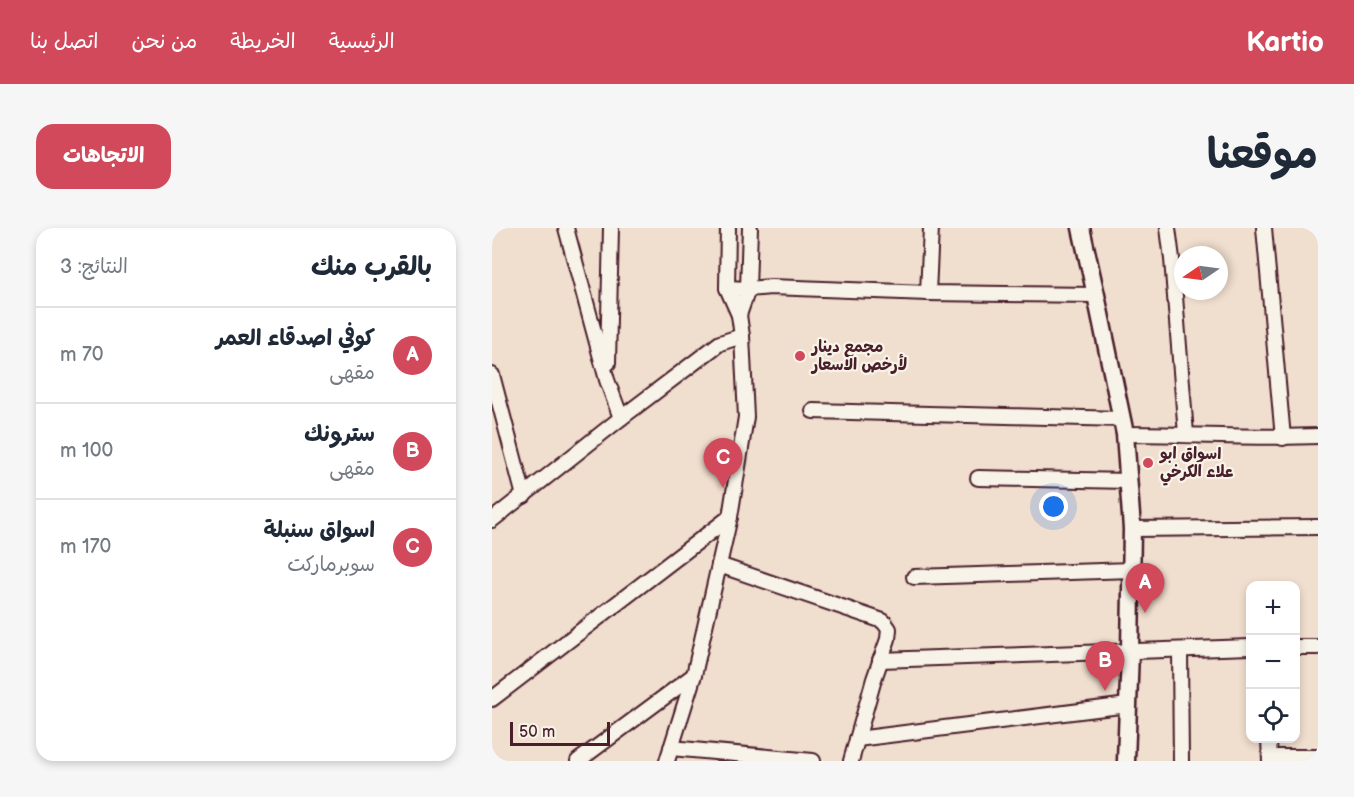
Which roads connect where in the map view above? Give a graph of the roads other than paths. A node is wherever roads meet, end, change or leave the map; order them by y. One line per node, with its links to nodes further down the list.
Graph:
1 (566, 228): 16 (street)
2 (611, 228): 16 (street)
3 (728, 228): 9 (street)
4 (750, 228): 10 (street)
5 (931, 228): 11 (street)
6 (1081, 228): 12 (street)
7 (1168, 228): 20 (street)
8 (1264, 228): 22 (street)
9 (726, 288): 10 (street); 13 (street)
10 (748, 289): 11 (street); 13 (street)
11 (928, 293): 12 (street)
12 (1096, 295): 19 (street)
13 (739, 315): 14 (street)
14 (742, 336): 18 (street); 26 (street)
15 (492, 375): 25 (street)
16 (607, 380): 18 (street)
17 (813, 411): 19 (street)
18 (621, 418): 25 (street)
19 (1123, 426): 20 (street); 24 (street)
20 (1186, 434): 22 (street)
21 (1318, 436): 22 (street)
22 (1283, 438)
23 (978, 478): 24 (street)
24 (1128, 481): 29 (street)
25 (524, 496): 27 (street)
26 (730, 517): 30 (street); 40 (street)
27 (492, 520)
28 (1318, 527): 29 (street)
29 (1132, 529): 31 (street)
30 (719, 565): 38 (street); 39 (street)
31 (1132, 570): 32 (street); 37 (street)
32 (914, 577)
33 (1246, 647): 36 (street)
34 (1300, 647): 35 (street)
35 (1318, 647)
36 (1180, 650): 37 (street); 51 (street)
37 (1130, 651): 38 (street); 41 (street)
38 (880, 660): 42 (street)
39 (694, 675): 44 (street); 47 (street)
40 (492, 699)
41 (1128, 705): 42 (street); 50 (street)
42 (857, 739): 49 (street)
43 (1269, 743): 46 (street)
44 (669, 755): 48 (street)
45 (1318, 756): 46 (street)
46 (1270, 759)
47 (578, 761)
48 (813, 761)
49 (851, 761)
50 (1126, 761)
51 (1181, 761)

